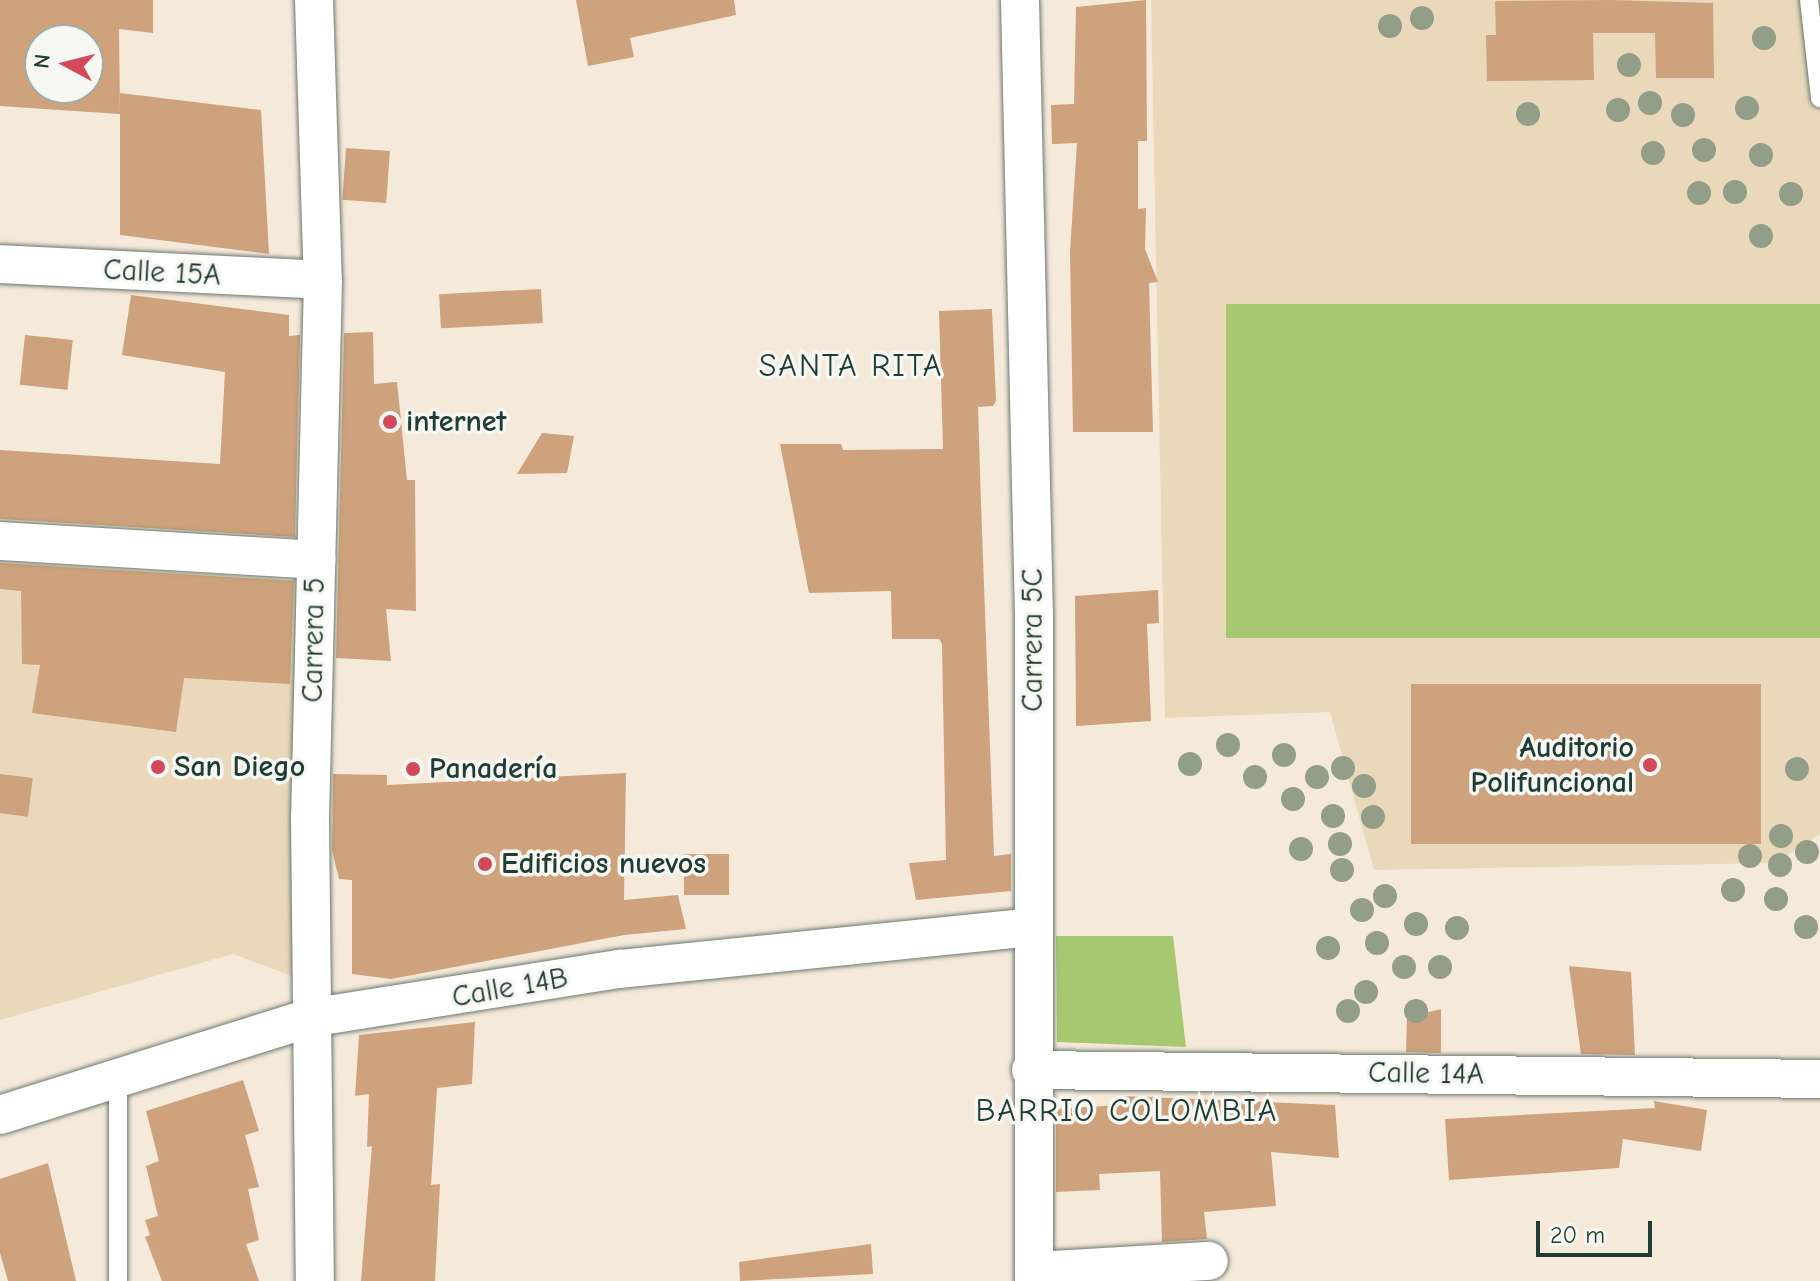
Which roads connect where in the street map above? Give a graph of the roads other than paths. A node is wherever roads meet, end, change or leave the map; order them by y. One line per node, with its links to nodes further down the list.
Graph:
1 (314, 0): 6 (street, Carrera 5)
2 (1020, 0): 9 (street, Carrera 5C)
3 (1809, 0): 4 (lane)
4 (1820, 98)
5 (0, 264): 6 (street, Calle 15A)
6 (323, 280): 8 (street, Carrera 5)
7 (0, 541): 8 (street)
8 (316, 560): 10 (street, Carrera 5)
9 (1033, 927): 10 (street, Calle 14B); 11 (street, Carrera 5C)
10 (309, 1018): 12 (street, Calle 14B); 18 (street, Carrera 5)
11 (1031, 1070): 13 (street, Calle 14A); 16 (street, Carrera 5C)
12 (118, 1078): 14 (street, Calle 14B); 17 (lane)
13 (1820, 1079)
14 (0, 1115)
15 (1209, 1261): 16 (street)
16 (1034, 1276)
17 (118, 1281)
18 (315, 1281)

